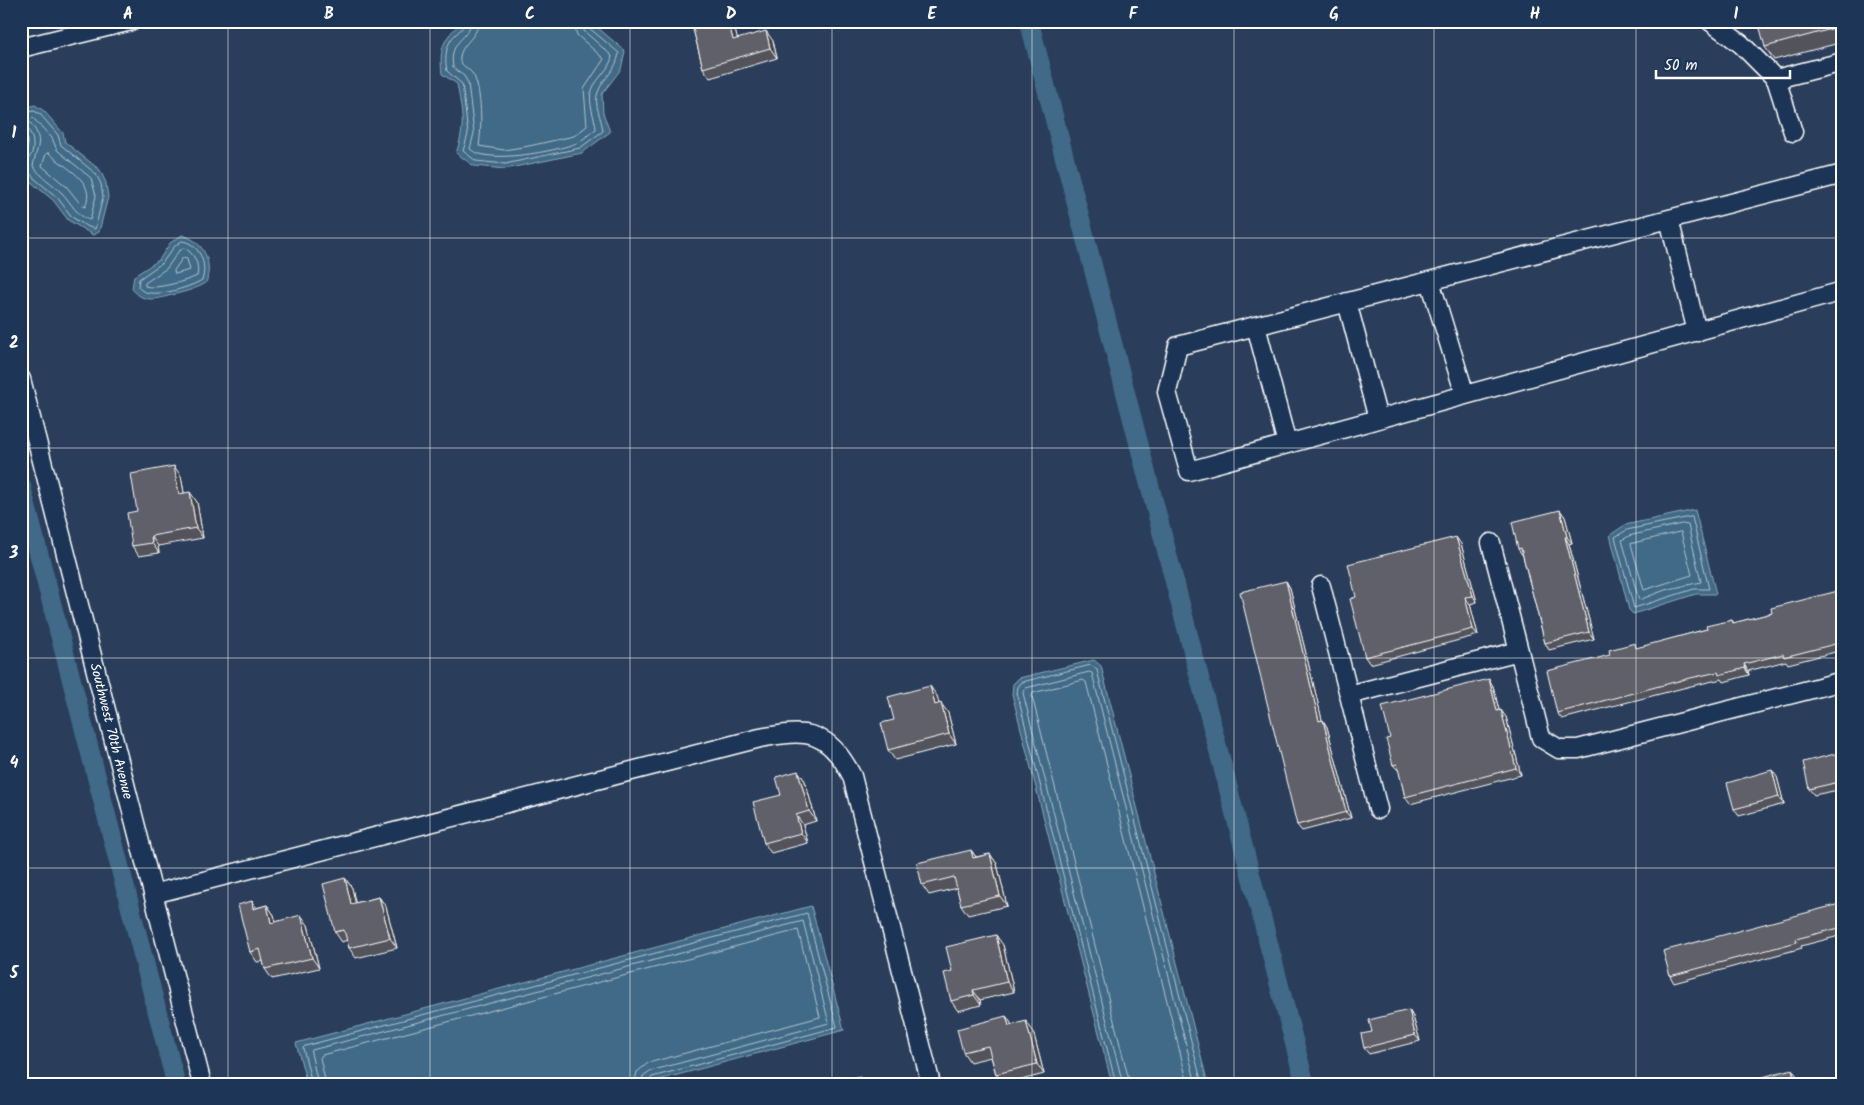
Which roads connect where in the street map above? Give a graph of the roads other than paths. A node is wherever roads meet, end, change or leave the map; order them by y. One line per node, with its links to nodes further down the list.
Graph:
1 (132, 21): 3 (street)
2 (1710, 21): 5 (street)
3 (21, 48)
4 (1843, 62): 5 (street)
5 (1776, 79): 6 (street)
6 (1793, 132)
7 (1843, 174): 8 (street)
8 (1669, 219): 9 (street); 13 (street)
9 (1430, 281): 11 (street); 15 (street)
10 (1843, 292): 13 (street)
11 (1347, 302): 12 (street); 16 (street)
12 (1256, 326): 17 (street); 17 (street)
13 (1697, 332): 15 (street)
14 (21, 379): 24 (street, Southwest 70th Avenue)
15 (1465, 395): 16 (street)
16 (1378, 419): 17 (street)
17 (1288, 444)
18 (1491, 543): 20 (street)
19 (1321, 586): 22 (street)
20 (1519, 651): 21 (street); 22 (street)
21 (1843, 681)
22 (1349, 695): 23 (street)
23 (1378, 809)
24 (153, 894): 25 (street, Southwest 70th Avenue); 26 (street)
25 (202, 1084)
26 (931, 1084)

